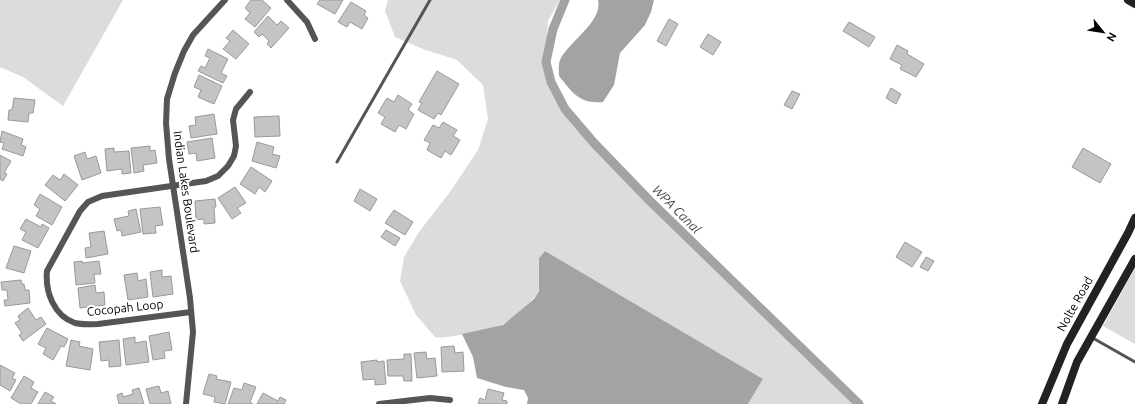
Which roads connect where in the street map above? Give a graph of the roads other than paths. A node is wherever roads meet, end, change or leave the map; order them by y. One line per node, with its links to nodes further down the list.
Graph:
1 (225, 0): 9 (street, Indian Lakes Boulevard)
2 (287, 0): 6 (street)
3 (430, 0): 8 (lane)
4 (1128, 0): 5 (street)
5 (1135, 4)
6 (315, 39)
7 (250, 92): 9 (street, Cocopah Loop)
8 (337, 162)
9 (173, 186): 12 (street, Indian Lakes Boulevard); 12 (street, Cocopah Loop)
10 (1135, 218): 18 (street, Nolte Road)
11 (1135, 259): 13 (street)
12 (191, 312): 16 (street, Indian Lakes Boulevard)
13 (1091, 337): 14 (lane); 19 (street)
14 (1135, 362)
15 (450, 400): 17 (street)
16 (186, 404)
17 (379, 404)
18 (1042, 404)
19 (1062, 404)

